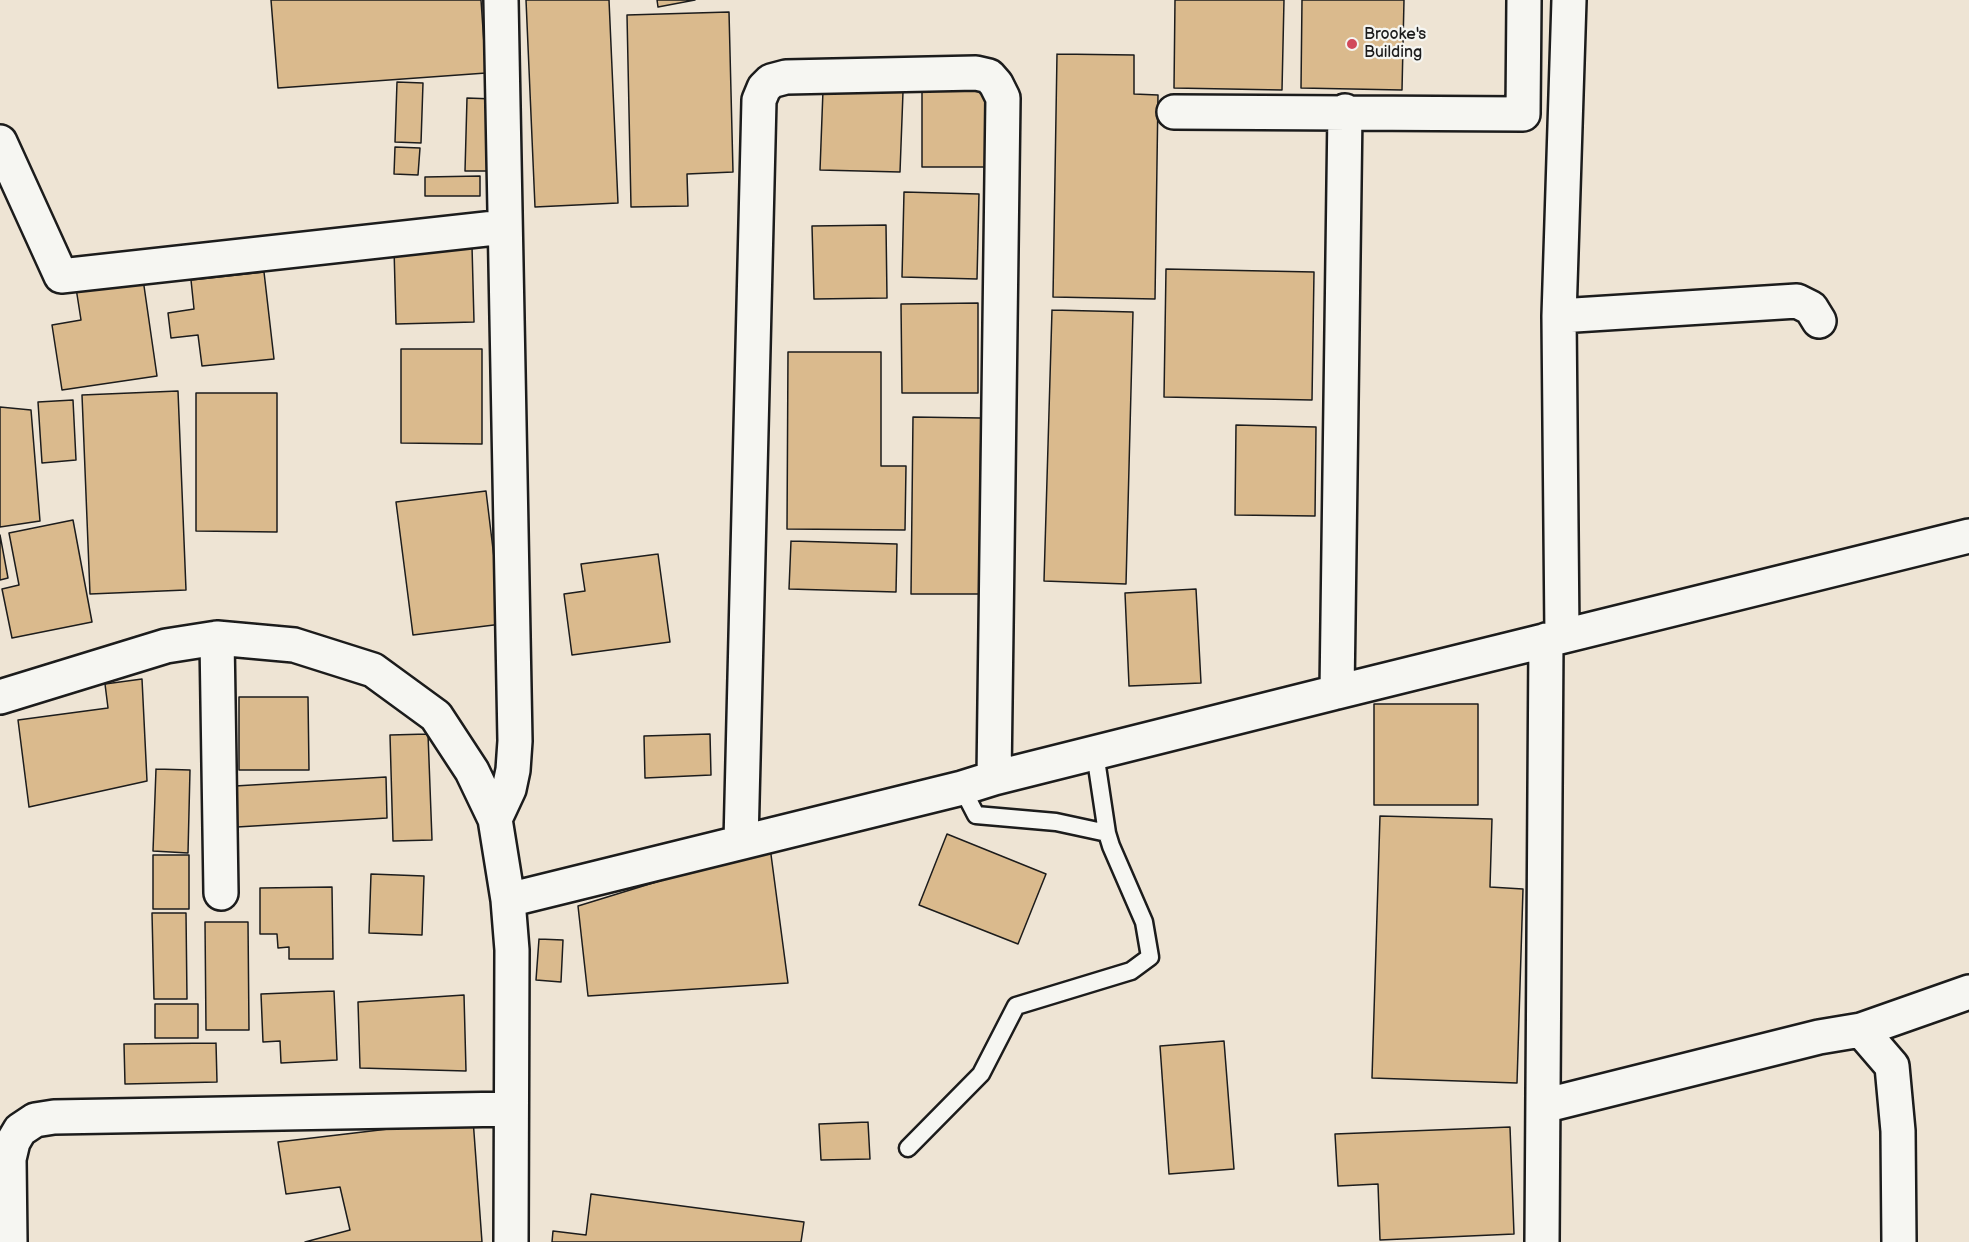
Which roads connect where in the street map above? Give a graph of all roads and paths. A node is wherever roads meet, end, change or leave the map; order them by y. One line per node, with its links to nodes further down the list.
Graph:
1 (501, 0): 7 (street)
2 (1524, 0): 4 (street)
3 (1569, 0): 8 (street)
4 (1346, 111): 5 (street); 13 (street)
5 (1174, 112)
6 (0, 142): 7 (street)
7 (504, 227): 18 (street)
8 (1560, 316): 9 (street); 12 (street)
9 (1819, 321)
10 (1969, 537): 12 (street)
11 (217, 638): 14 (street); 18 (street); 21 (street)
12 (1554, 638): 13 (street); 25 (street)
13 (1337, 692): 15 (street)
14 (0, 697)
15 (1095, 753): 16 (street); 19 (lane)
16 (994, 778): 17 (street); 20 (street)
17 (962, 788): 19 (lane); 20 (street)
18 (495, 819): 22 (street)
19 (1107, 833): 29 (lane)
20 (741, 842): 22 (street)
21 (221, 893)
22 (508, 900): 26 (street)
23 (1969, 992): 24 (street)
24 (1861, 1030): 25 (street); 33 (street)
25 (1543, 1106): 32 (street)
26 (511, 1109): 27 (street); 31 (street)
27 (35, 1120): 28 (street); 30 (street)
28 (0, 1121)
29 (908, 1148)
30 (10, 1242)
31 (511, 1242)
32 (1542, 1242)
33 (1899, 1242)

